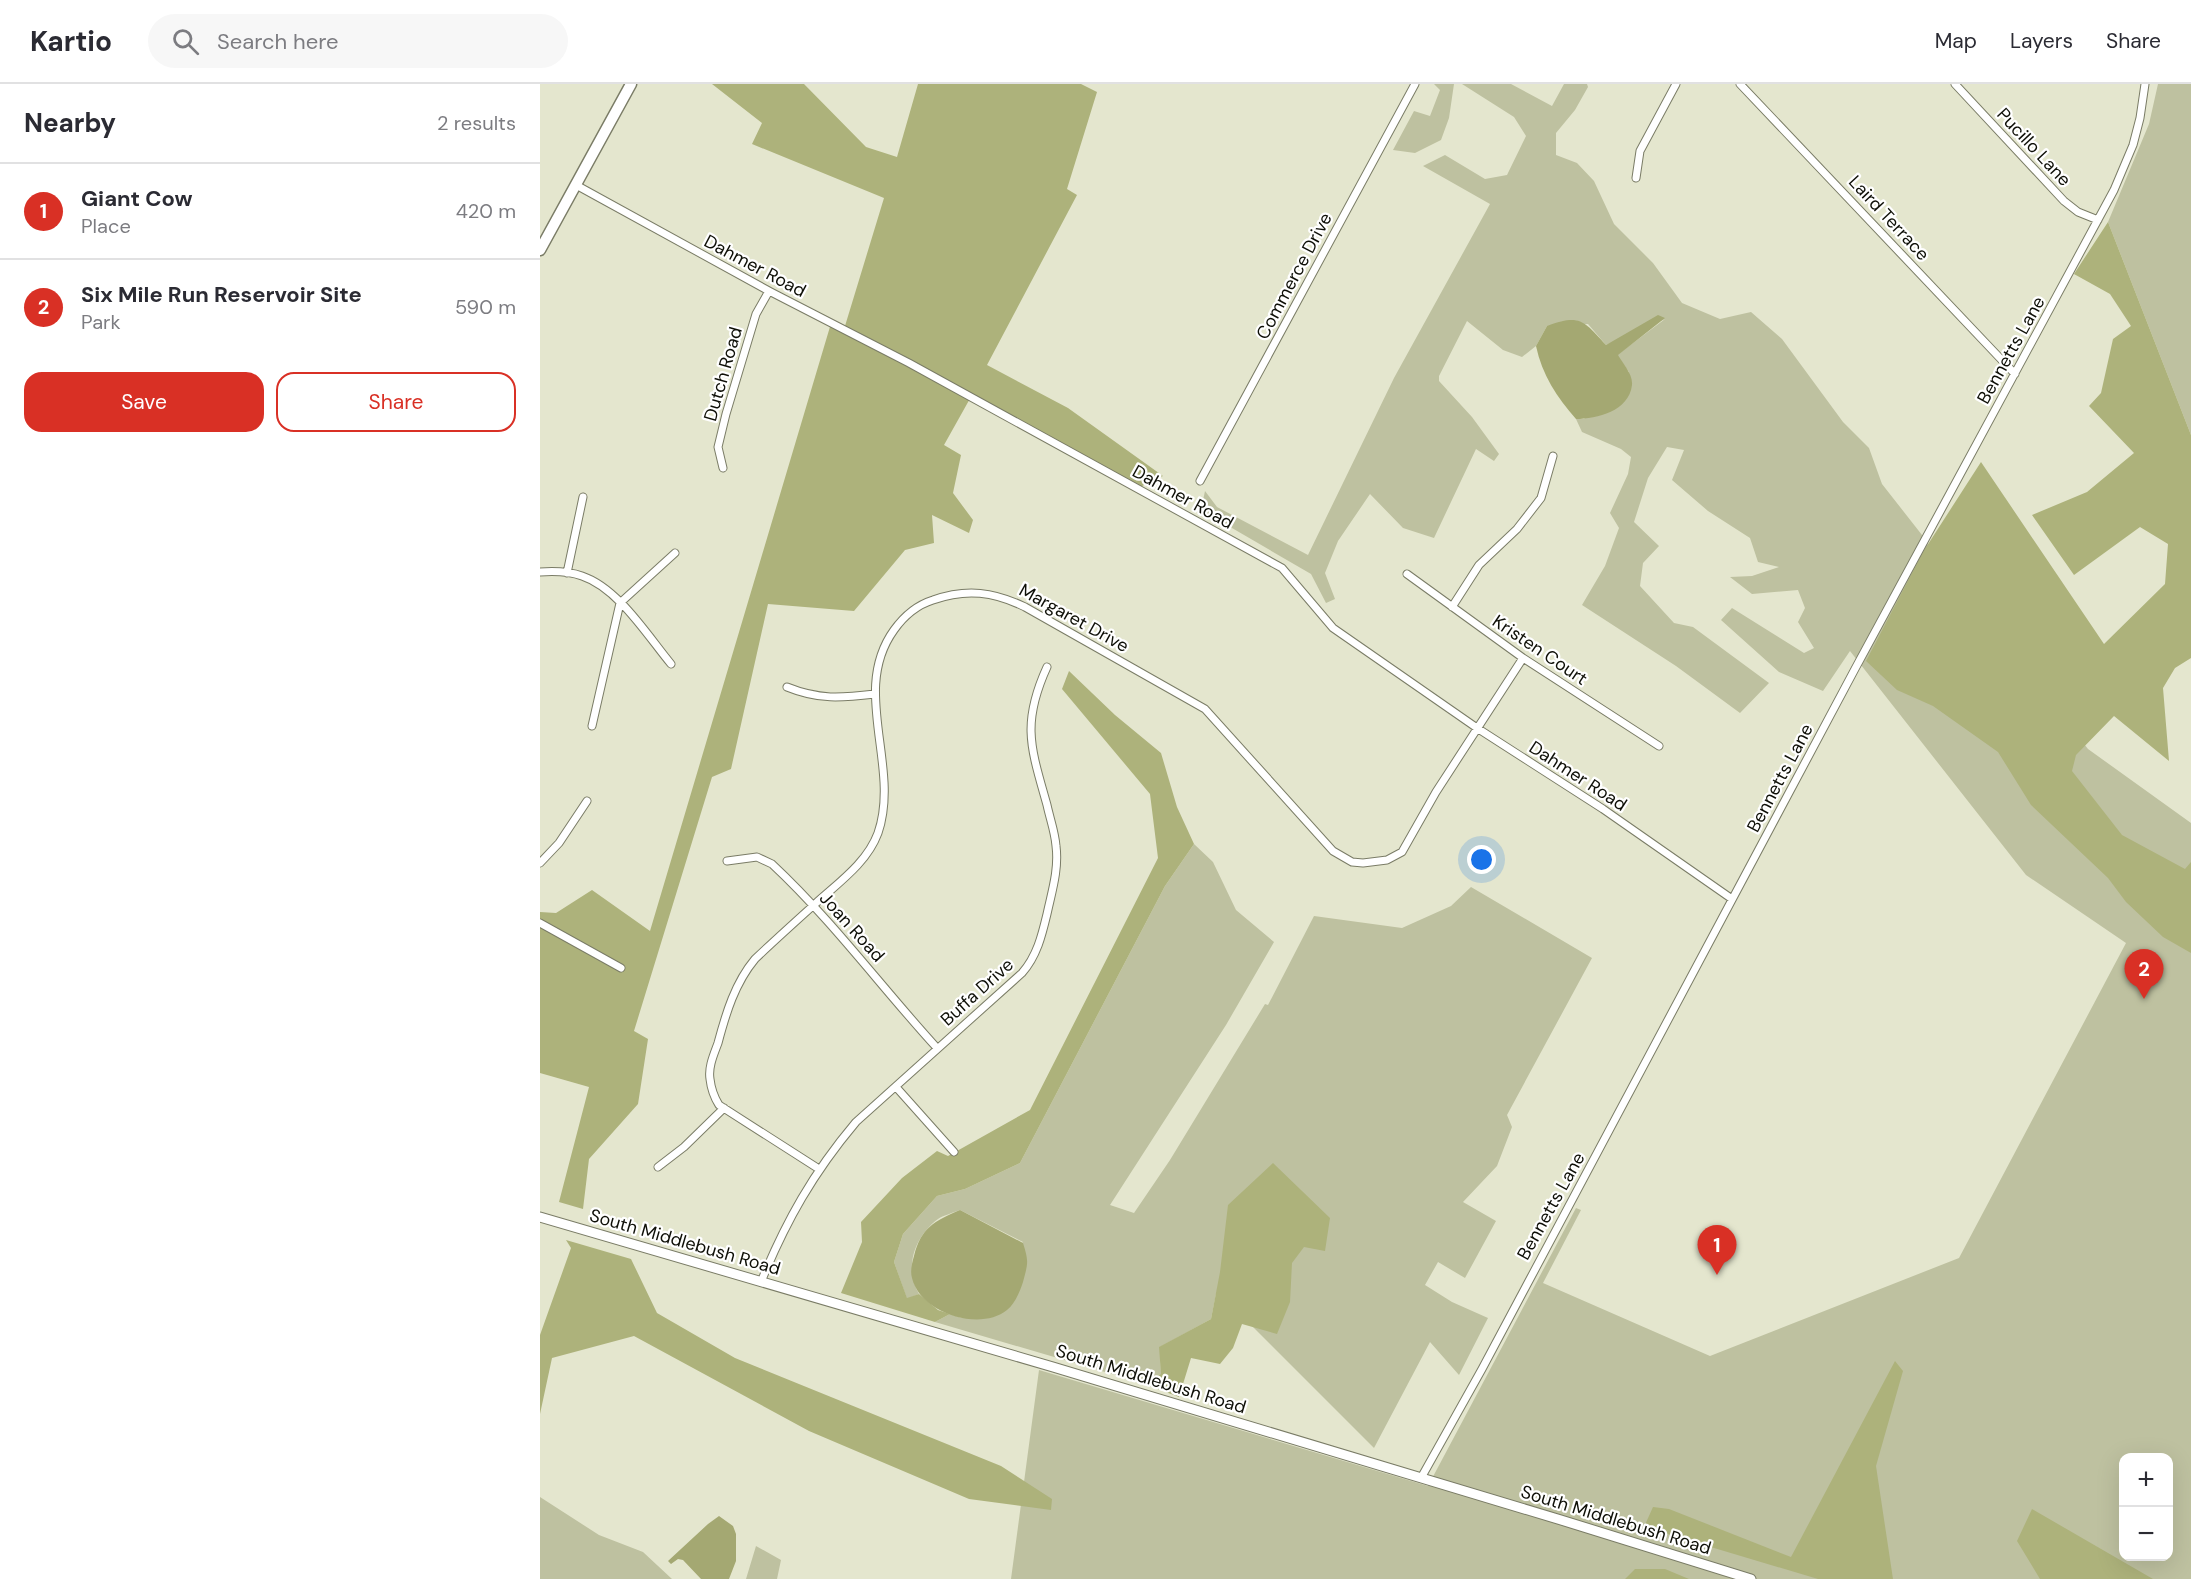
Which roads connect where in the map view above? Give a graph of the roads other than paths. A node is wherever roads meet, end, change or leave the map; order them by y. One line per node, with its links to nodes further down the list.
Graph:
1 (631, 84): 8 (main road)
2 (1415, 84): 15 (street, Commerce Drive)
3 (1676, 84): 7 (street)
4 (1740, 84): 12 (street, Laird Terrace)
5 (1955, 84): 9 (street, Pucillo Lane)
6 (2145, 84): 9 (street, Bennetts Lane)
7 (1636, 178)
8 (576, 185): 10 (main road); 11 (street, Dahmer Road)
9 (2098, 220): 12 (street, Bennetts Lane)
10 (540, 250)
11 (769, 291): 14 (street, Dutch Road); 29 (street, Dahmer Road)
12 (2014, 374): 34 (street, Bennetts Lane)
13 (1553, 456): 22 (street)
14 (723, 468)
15 (1200, 481)
16 (583, 497): 19 (street)
17 (675, 553): 21 (street)
18 (540, 572): 19 (street)
19 (567, 573): 21 (street)
20 (1407, 574): 22 (street, Kristen Court)
21 (620, 603): 24 (street); 28 (street)
22 (1452, 607): 23 (street, Kristen Court)
23 (1523, 658): 29 (street, Margaret Drive); 30 (street, Kristen Court)
24 (671, 664)
25 (1047, 667): 38 (street, Buffa Drive)
26 (787, 687): 27 (street)
27 (875, 694): 29 (street, Margaret Drive); 35 (street, Margaret Drive)
28 (592, 726)
29 (1477, 728): 34 (street, Dahmer Road)
30 (1659, 746)
31 (587, 801): 33 (street)
32 (727, 861): 35 (street, Joan Road)
33 (540, 863)
34 (1732, 899): 46 (street, Bennetts Lane)
35 (813, 906): 38 (street, Joan Road); 40 (street, Margaret Drive)
36 (540, 923): 37 (street)
37 (621, 968)
38 (937, 1048): 39 (street, Buffa Drive)
39 (896, 1088): 41 (street); 43 (street, Buffa Drive)
40 (724, 1108): 42 (street); 43 (street)
41 (954, 1152)
42 (658, 1167)
43 (819, 1169): 45 (street, Buffa Drive)
44 (540, 1218): 45 (street, South Middlebush Road)
45 (761, 1282): 46 (street, South Middlebush Road)
46 (1421, 1478): 47 (street, South Middlebush Road)
47 (1751, 1579)

